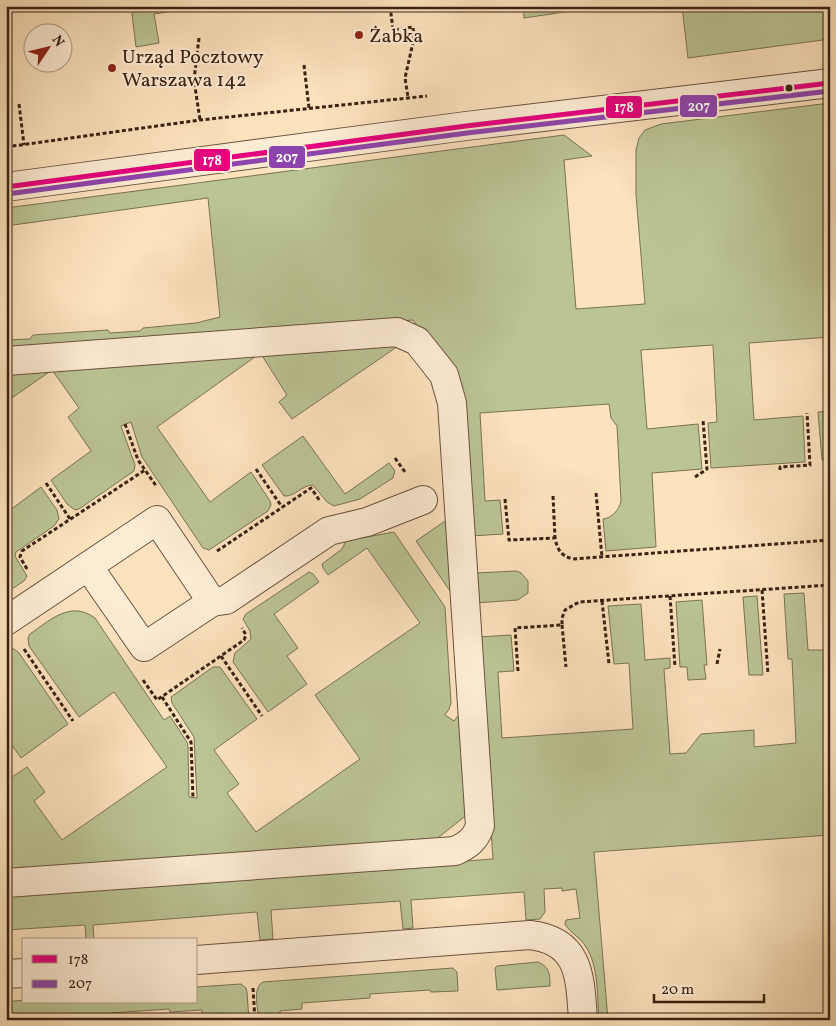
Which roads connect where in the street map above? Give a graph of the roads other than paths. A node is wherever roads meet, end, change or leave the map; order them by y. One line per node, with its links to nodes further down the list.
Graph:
1 (830, 83): 2 (street)
2 (6, 187)
3 (6, 361): 8 (street)
4 (423, 500): 6 (street)
5 (88, 566): 6 (street); 6 (street); 7 (street)
6 (212, 602)
7 (6, 621)
8 (6, 883)
9 (198, 960): 12 (street)
10 (22, 973): 11 (street)
11 (6, 974)
12 (583, 1020)

